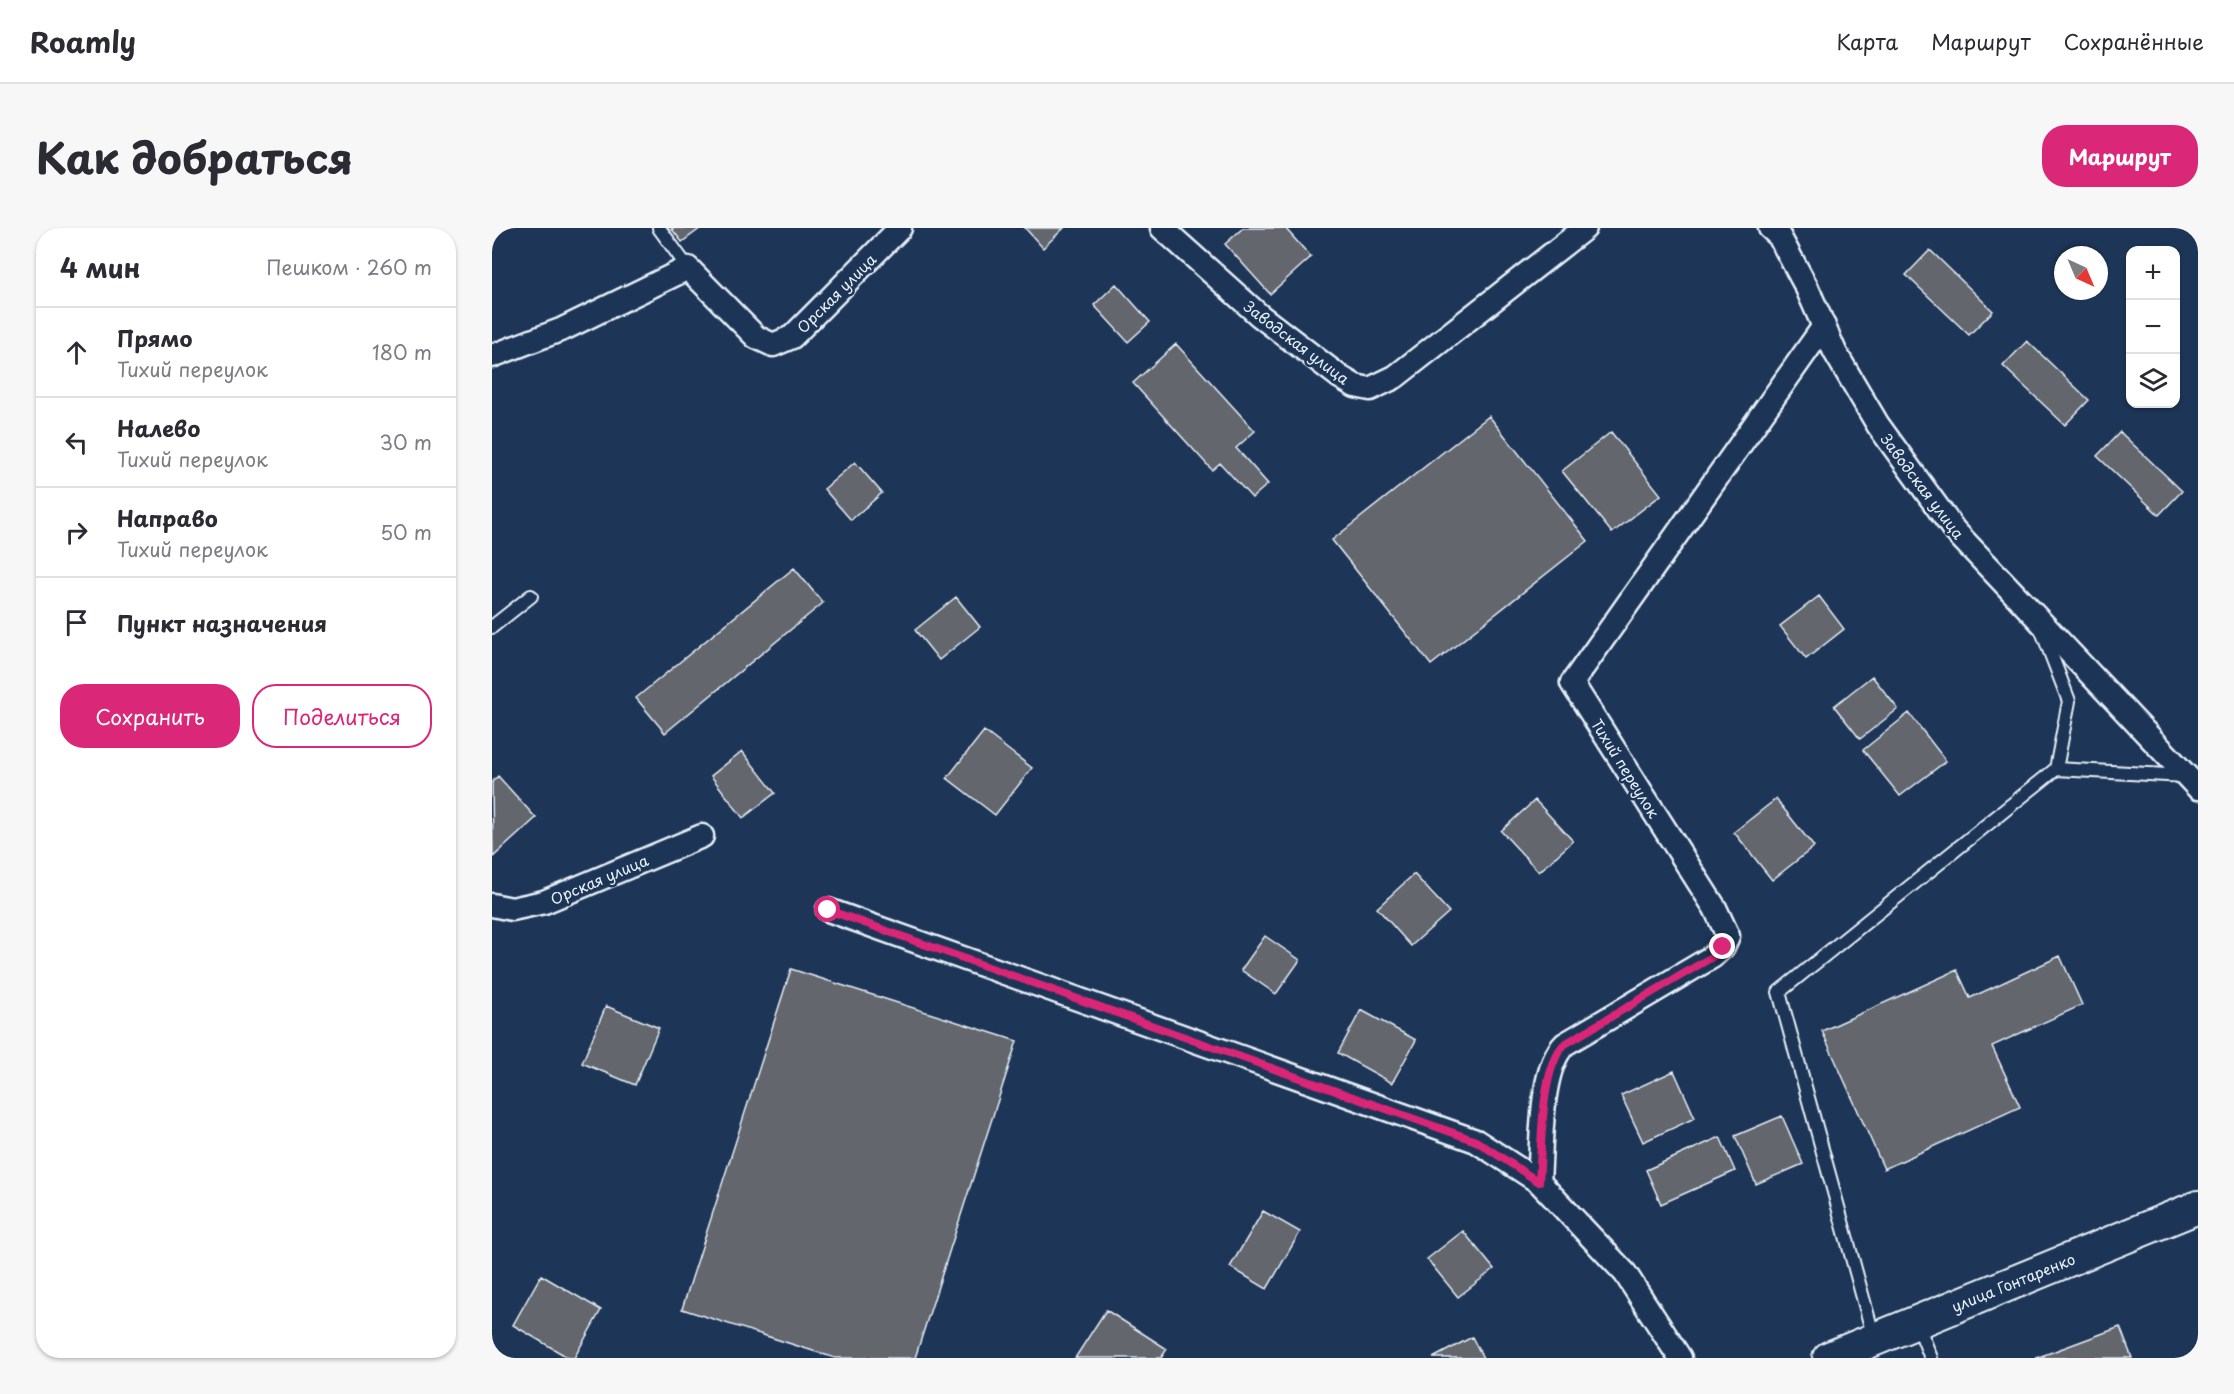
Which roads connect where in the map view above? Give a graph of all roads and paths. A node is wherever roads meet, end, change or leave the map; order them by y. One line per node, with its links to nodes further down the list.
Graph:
1 (659, 228): 6 (lane, Орская улица)
2 (900, 228): 6 (street, Орская улица)
3 (1162, 228): 4 (street, Заводская улица)
4 (1585, 228)
5 (1770, 228): 7 (street, Заводская улица)
6 (688, 268): 8 (street)
7 (1824, 326): 10 (street, Заводская улица); 17 (street, Тихий переулок)
8 (492, 356)
9 (531, 596): 11 (lane)
10 (2036, 617): 12 (lane); 13 (street, Заводская улица)
11 (492, 627)
12 (2056, 769): 13 (lane); 20 (lane)
13 (2192, 782)
14 (702, 836): 15 (street, Орская улица)
15 (492, 905)
16 (828, 910): 17 (street)
17 (1539, 1182): 21 (street)
18 (2198, 1207): 19 (street, улица Гонтаренко)
19 (1917, 1321): 20 (street, улица Гонтаренко); 23 (lane)
20 (1874, 1339): 22 (street, улица Гонтаренко)
21 (1680, 1358)
22 (1829, 1358)
23 (1931, 1358)

